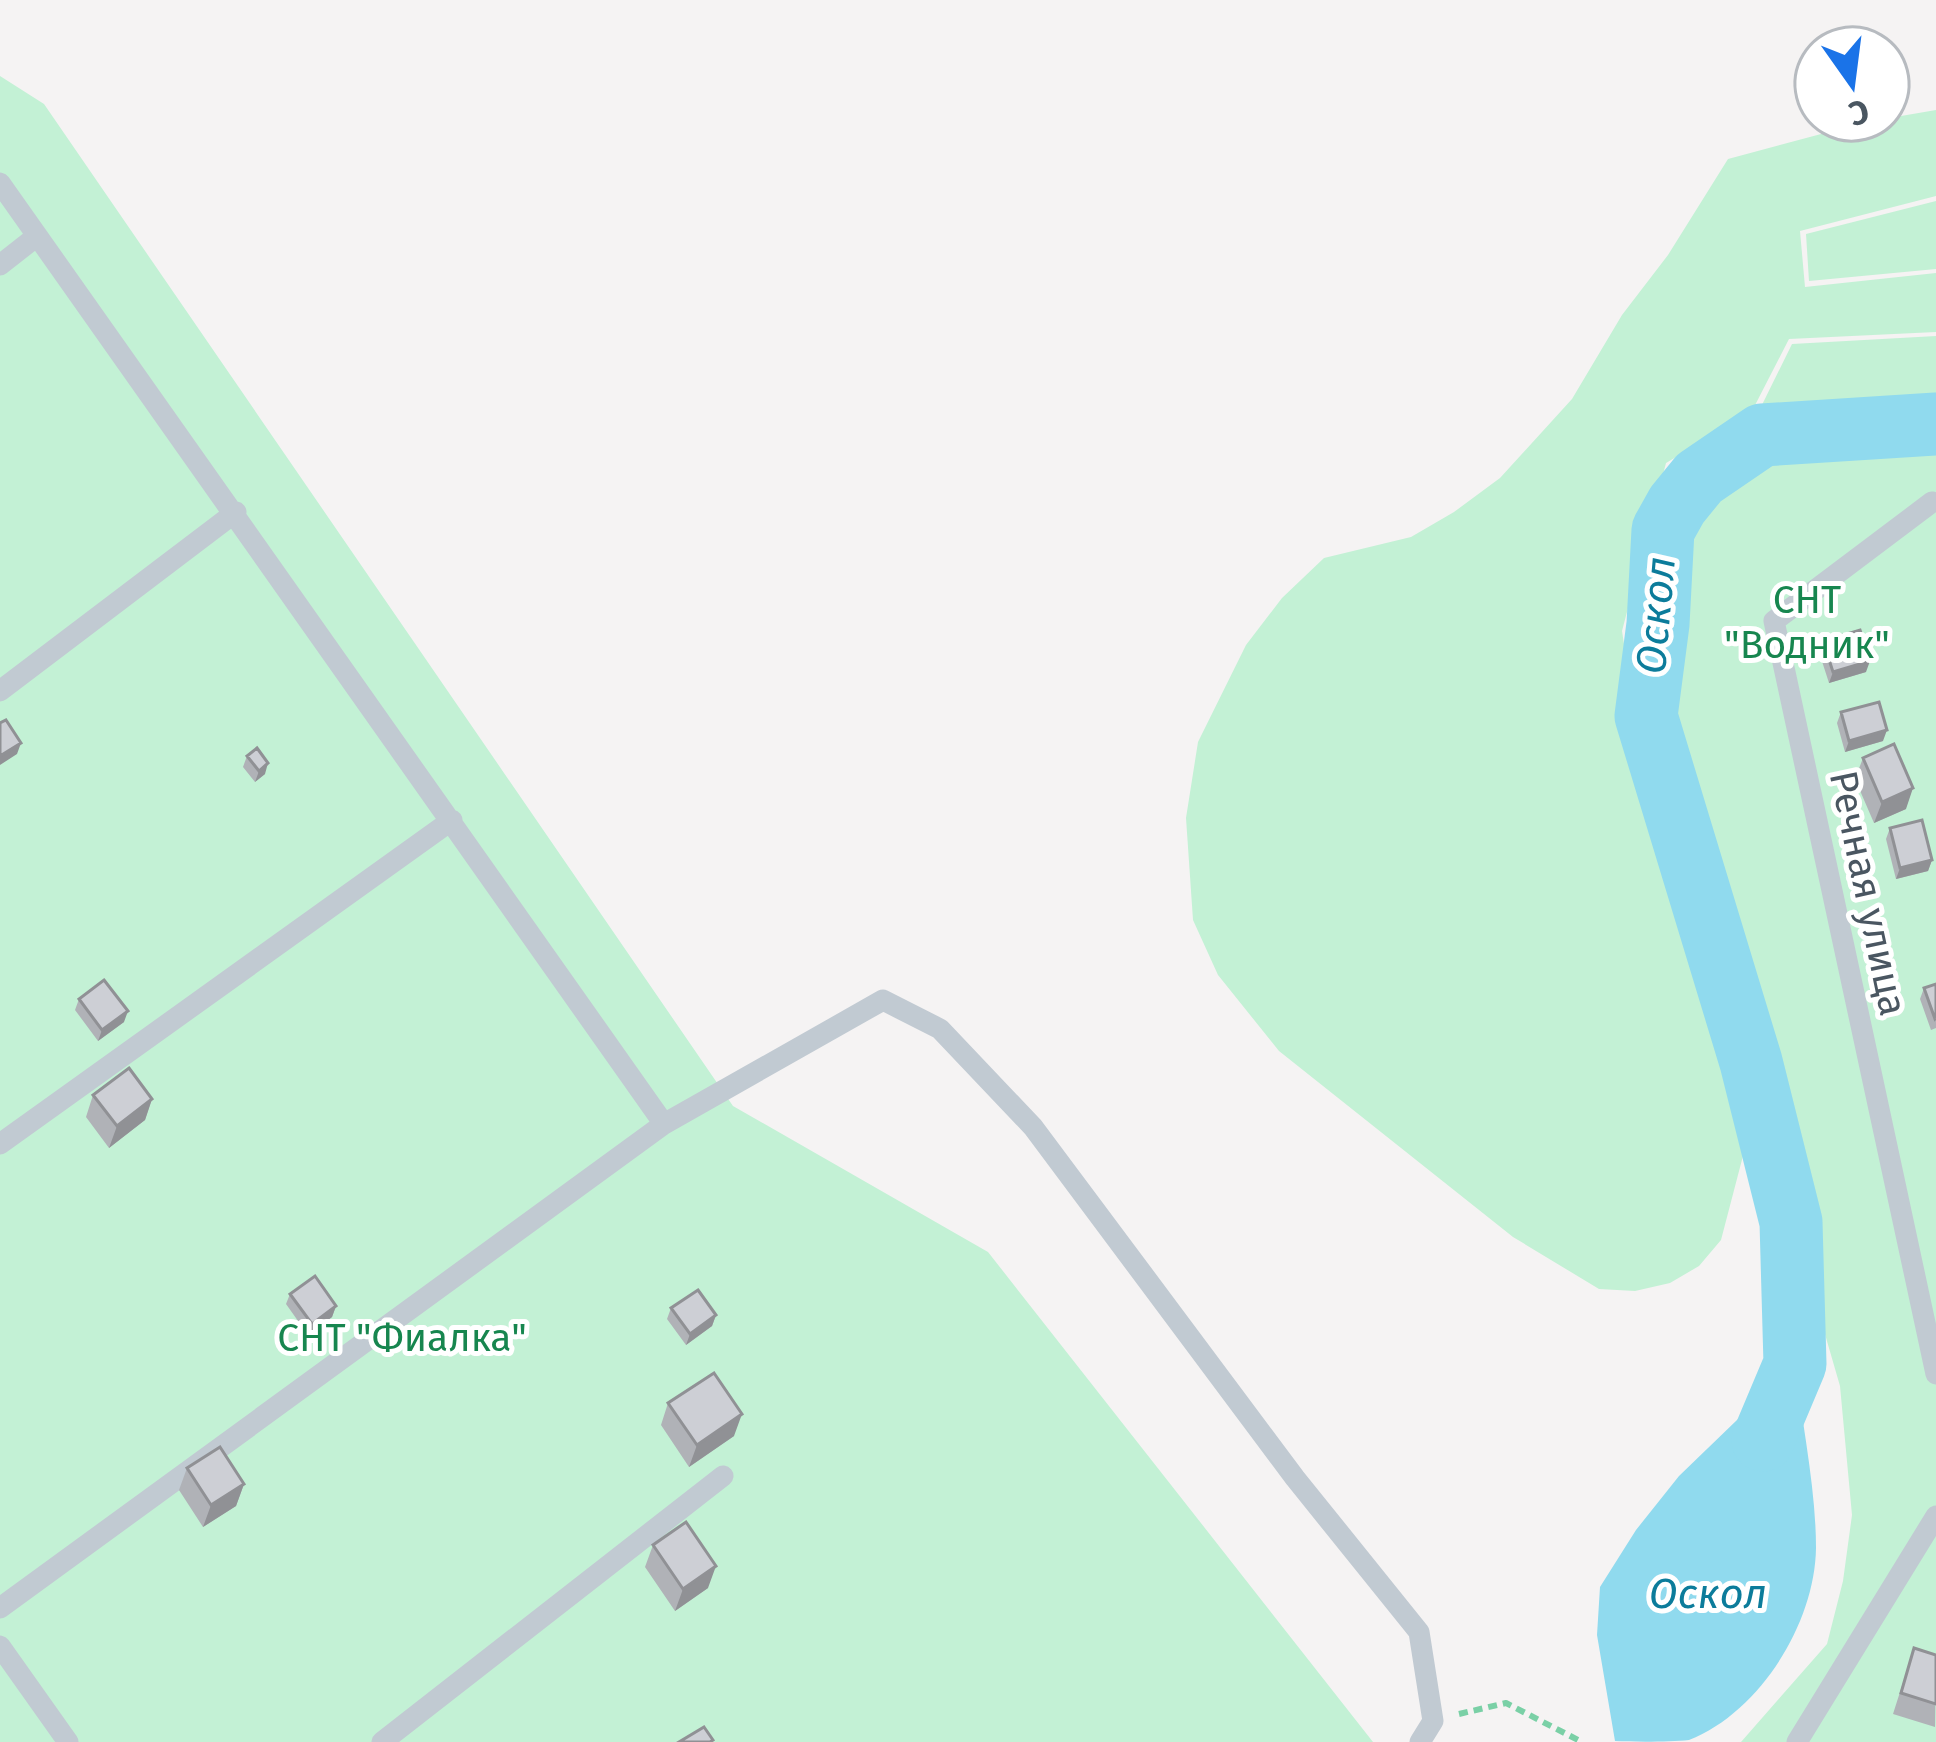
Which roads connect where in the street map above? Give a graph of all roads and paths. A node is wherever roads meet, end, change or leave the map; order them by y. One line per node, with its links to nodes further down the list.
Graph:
1 (0, 183): 2 (lane)
2 (37, 236): 3 (lane); 5 (lane)
3 (0, 265)
4 (1932, 502): 10 (lane, Речная улица)
5 (236, 512): 6 (lane); 7 (lane)
6 (0, 691)
7 (452, 820): 8 (lane); 9 (lane)
8 (664, 1124): 13 (lane); 15 (lane)
9 (0, 1144)
10 (1936, 1374)
11 (722, 1476): 18 (lane)
12 (1936, 1516): 20 (lane)
13 (0, 1608)
14 (0, 1646): 17 (lane)
15 (1432, 1721): 16 (path); 19 (lane)
16 (1579, 1739)
17 (68, 1742)
18 (382, 1742)
19 (1420, 1742)
20 (1797, 1742)

